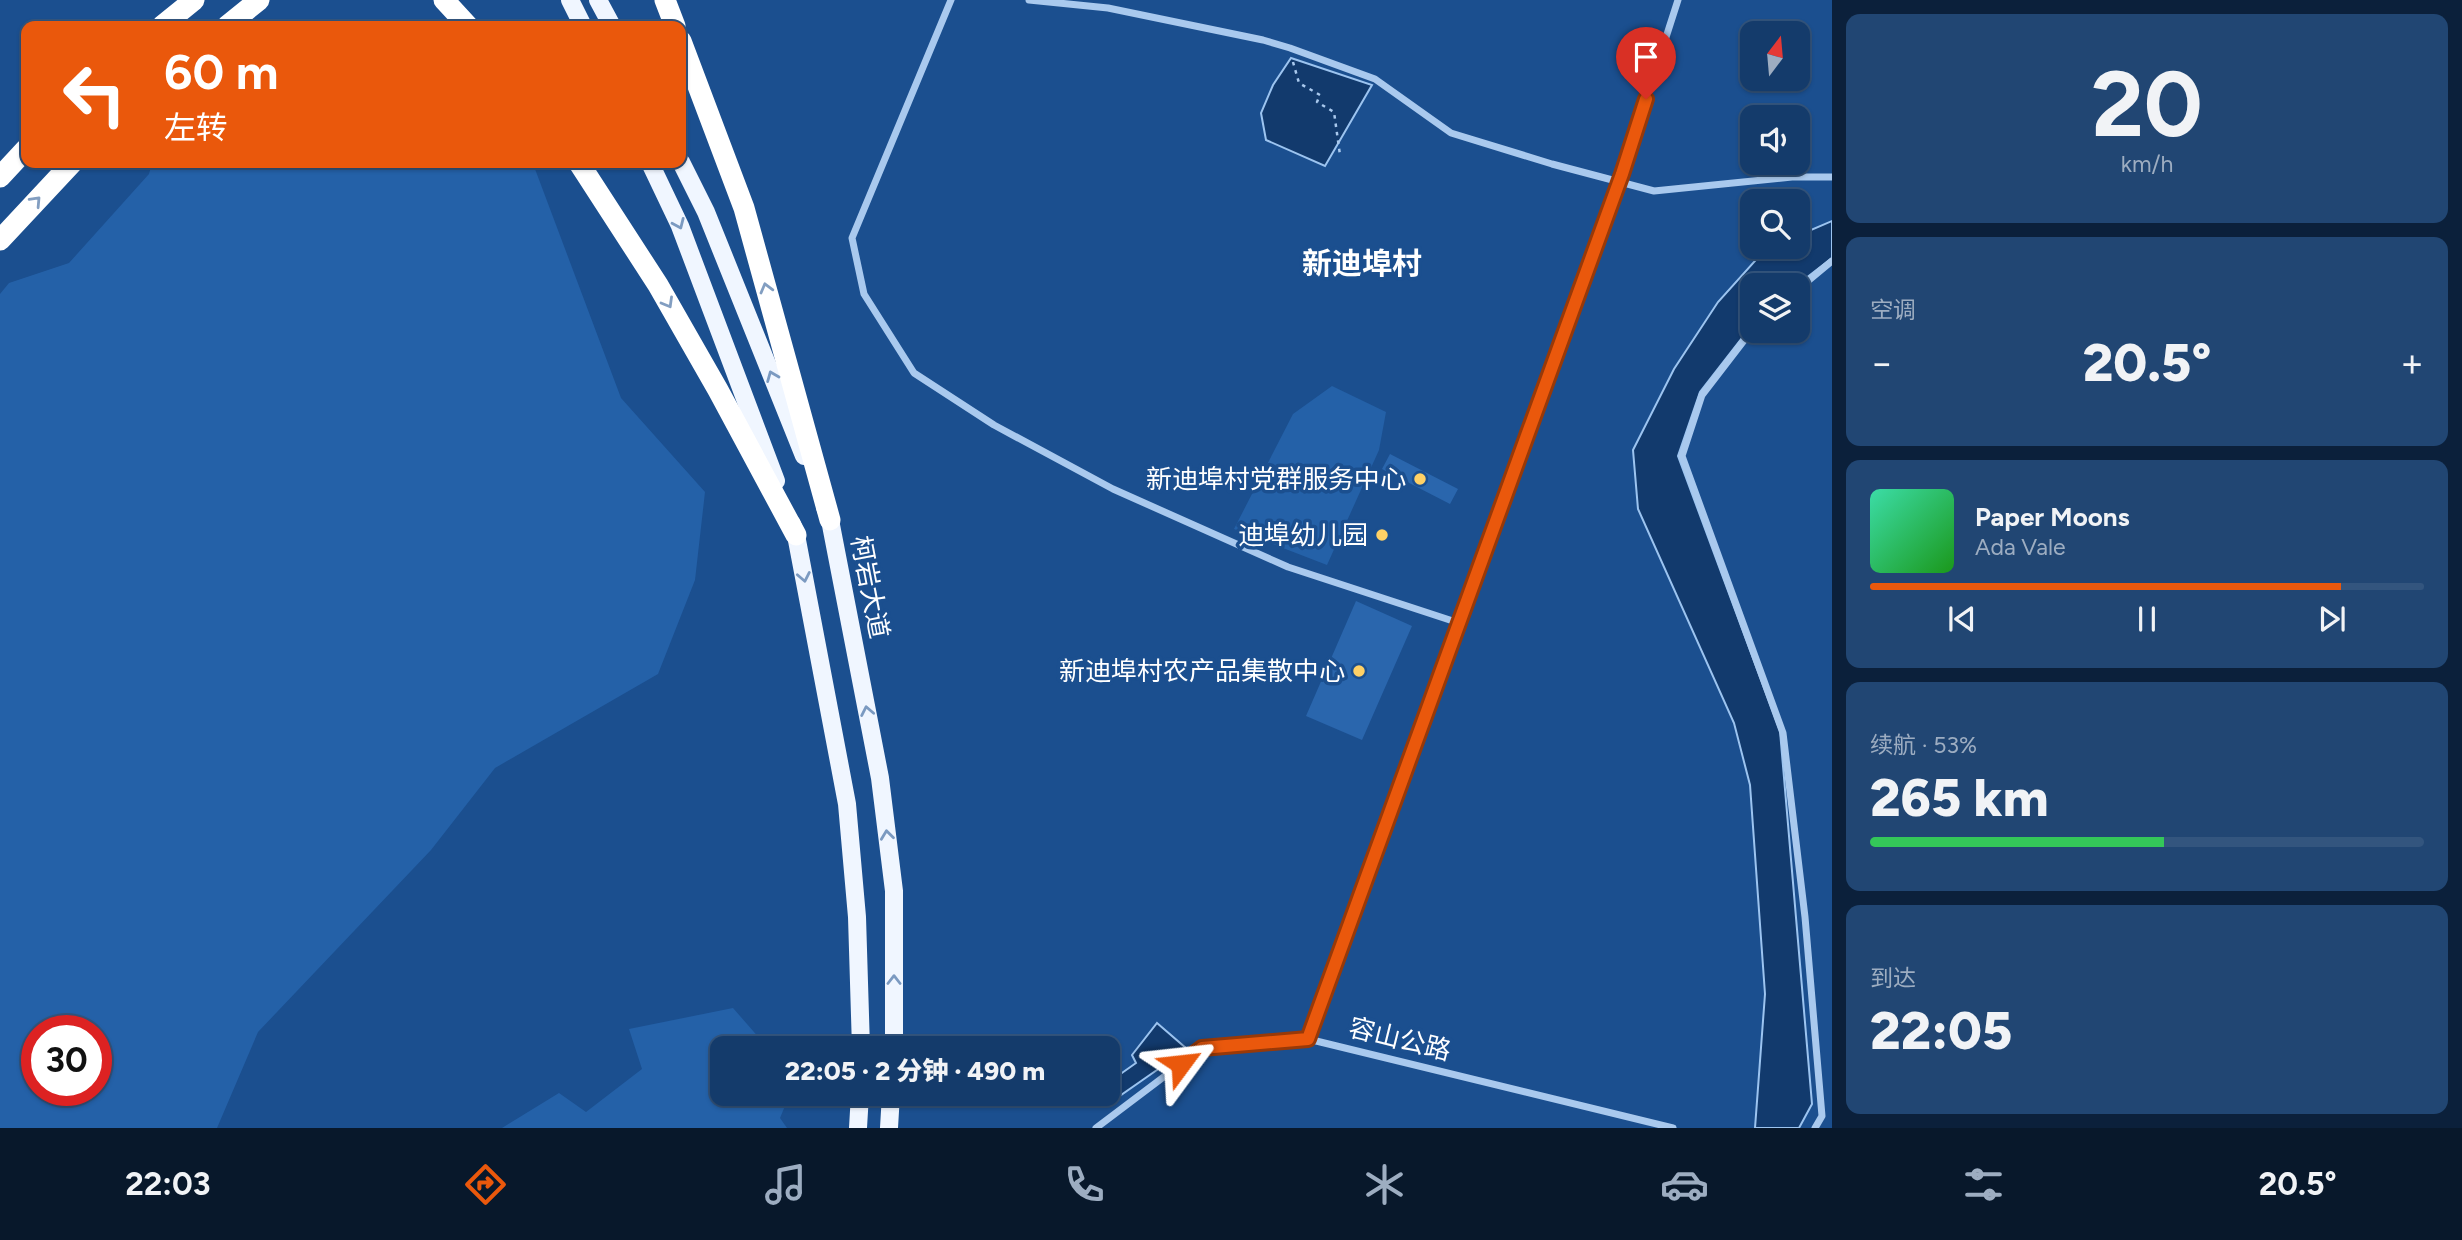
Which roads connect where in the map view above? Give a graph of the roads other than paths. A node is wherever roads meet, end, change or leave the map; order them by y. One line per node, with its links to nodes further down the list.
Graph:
1 (194, 0): 10 (highway)
2 (259, 0): 11 (highway)
3 (444, 0): 12 (highway)
4 (570, 0): 13 (main road)
5 (598, 0): 14 (main road)
6 (665, 0): 15 (highway)
7 (951, 0): 31 (street)
8 (1029, 0): 24 (street)
9 (1678, 0): 24 (street)
10 (168, 21)
11 (233, 21)
12 (463, 21)
13 (580, 21)
14 (609, 21)
15 (673, 21)
16 (686, 54): 29 (highway, one-way to 16)
17 (21, 154): 22 (highway)
18 (67, 168): 25 (highway, one-way to 18)
19 (582, 168): 30 (highway, one-way to 30)
20 (652, 168): 30 (main road, one-way to 30)
21 (684, 168): 29 (main road, 柯岩大道, one-way to 21)
22 (0, 177)
23 (1832, 177): 24 (street)
24 (1619, 181): 31 (street)
25 (0, 240)
26 (1832, 261): 27 (street)
27 (1810, 279)
28 (1742, 343): 41 (street)
29 (830, 520): 33 (main road, 柯岩大道, one-way to 29)
30 (796, 535): 32 (main road, one-way to 32)
31 (1459, 623): 34 (street)
32 (861, 1036)
33 (894, 1036)
34 (1308, 1039): 39 (street, 容山公路); 40 (street, 容山公路)
35 (859, 1106): 37 (main road)
36 (890, 1106): 38 (main road)
37 (858, 1128)
38 (889, 1128)
39 (1096, 1128)
40 (1673, 1128)
41 (1815, 1128)

